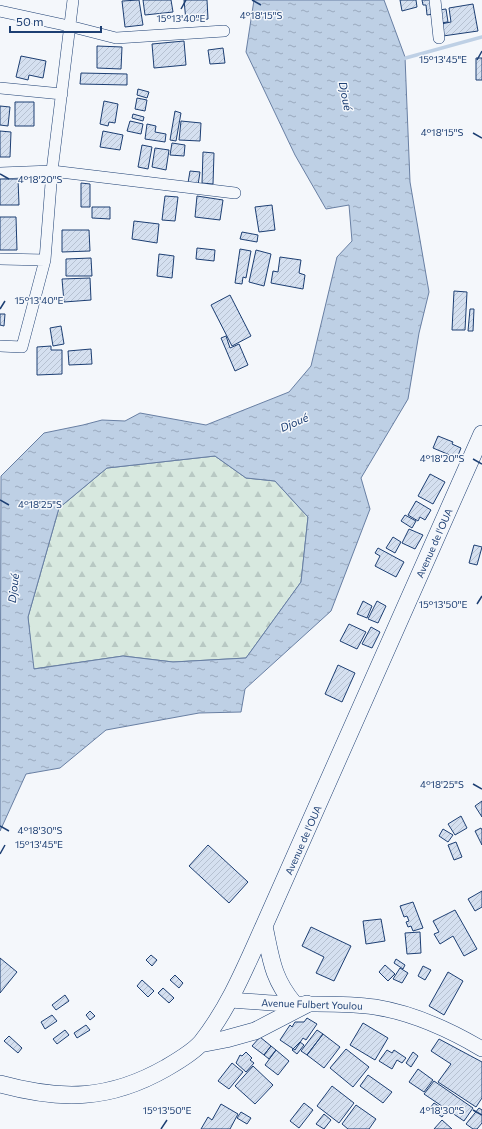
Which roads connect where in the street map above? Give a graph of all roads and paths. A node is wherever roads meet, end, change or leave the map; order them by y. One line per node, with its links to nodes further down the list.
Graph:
1 (73, 0): 4 (street)
2 (435, 0): 6 (street)
3 (0, 11): 4 (street)
4 (70, 26): 5 (street); 8 (street)
5 (224, 31)
6 (439, 38)
7 (0, 88): 8 (street)
8 (62, 94): 9 (street)
9 (52, 171): 10 (street); 11 (street); 13 (street)
10 (0, 173)
11 (235, 193)
12 (0, 259): 13 (street)
13 (45, 260): 14 (street)
14 (0, 346)
15 (482, 434): 16 (main road, Avenue de l'OUA)
16 (264, 926): 17 (main road, Avenue de l'OUA); 18 (main road)
17 (229, 1000): 18 (main road, Avenue Fulbert Youlou); 19 (main road, Avenue de l'OUA)
18 (300, 1004): 19 (main road); 20 (main road, Avenue Fulbert Youlou)
19 (200, 1044): 21 (main road, Avenue de l'OUA)
20 (482, 1050)
21 (0, 1084)

